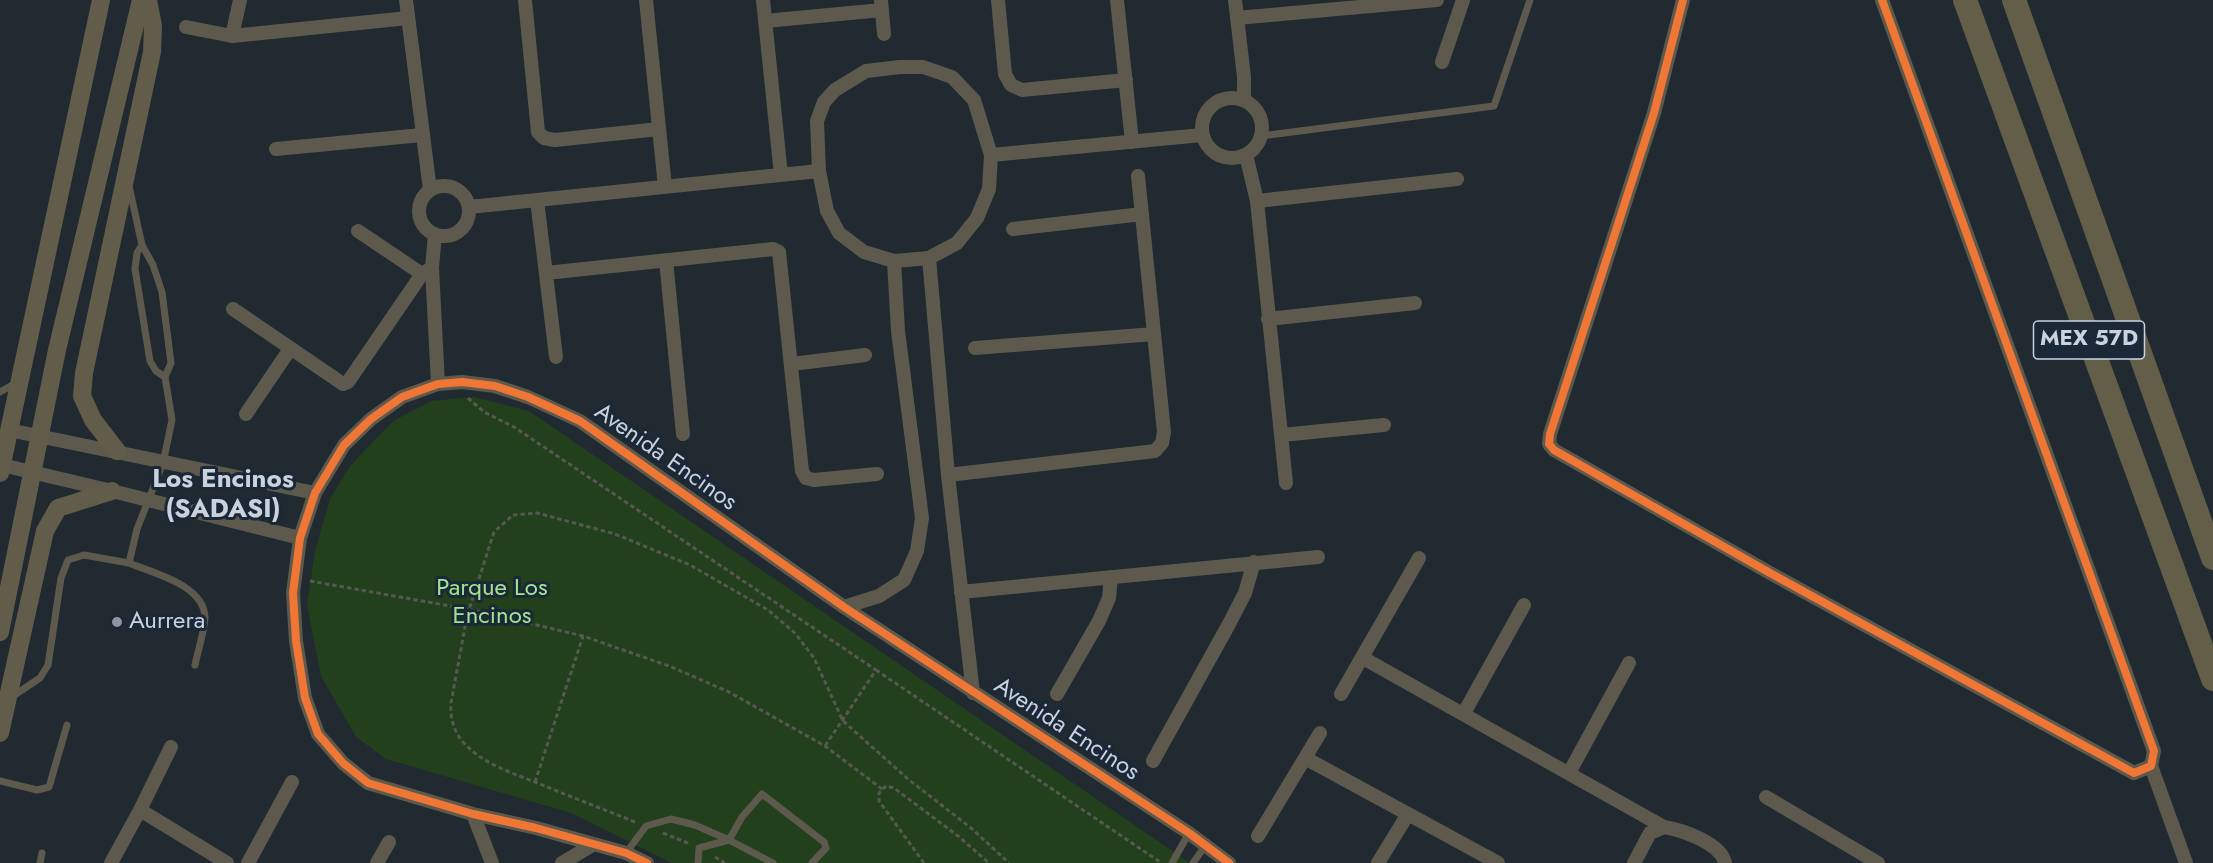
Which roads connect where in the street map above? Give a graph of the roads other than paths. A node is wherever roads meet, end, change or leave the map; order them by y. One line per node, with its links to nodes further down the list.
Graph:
1 (101, 0): 67 (main road)
2 (141, 0): 75 (main road)
3 (148, 0): 37 (main road)
4 (240, 0): 25 (street)
5 (406, 0): 20 (street)
6 (525, 0): 29 (street)
7 (646, 0): 29 (street)
8 (763, 0): 22 (street)
9 (998, 0): 27 (street)
10 (1117, 0): 27 (street)
11 (1235, 0): 21 (street)
12 (1437, 0): 21 (street)
13 (1462, 0): 26 (street)
14 (1530, 0): 32 (lane)
15 (1683, 0): 112 (street)
16 (1882, 0): 112 (street)
17 (1965, 0): 100 (highway, MEX 57D)
18 (2014, 0): 89 (highway, MEX 57D)
19 (881, 5): 22 (street); 24 (street)
20 (408, 18): 25 (street); 30 (street)
21 (1237, 18): 28 (street)
22 (765, 21): 39 (street)
23 (186, 27): 25 (street)
24 (884, 34)
25 (232, 36)
26 (1442, 62)
27 (1126, 80): 33 (street)
28 (1244, 100): 31 (street); 32 (street)
29 (659, 129): 42 (street)
30 (422, 135): 34 (street); 43 (street)
31 (1203, 135): 33 (street); 36 (street)
32 (1261, 136): 36 (street)
33 (1132, 142): 35 (street)
34 (276, 149)
35 (991, 155): 38 (street); 52 (street)
36 (1246, 155): 45 (street)
37 (126, 171): 51 (lane); 76 (main road)
38 (819, 171): 39 (street); 54 (street)
39 (781, 175): 42 (street)
40 (1138, 176): 47 (street)
41 (1457, 179): 45 (street)
42 (665, 187): 44 (street)
43 (430, 190): 46 (street); 50 (street)
44 (537, 200): 46 (street); 56 (street)
45 (1257, 201): 59 (street)
46 (468, 207): 50 (street)
47 (1142, 214): 48 (street); 60 (street)
48 (1013, 229)
49 (358, 231): 55 (street)
50 (435, 234): 55 (street)
51 (142, 245): 66 (lane); 66 (lane)
52 (929, 258): 54 (street); 81 (street)
53 (666, 260): 56 (street); 65 (street); 73 (street)
54 (894, 261): 95 (street)
55 (427, 271): 62 (street); 68 (street)
56 (546, 273): 64 (street)
57 (1415, 303): 59 (street)
58 (232, 309): 62 (street)
59 (1268, 318): 74 (street)
60 (1154, 334): 61 (street); 81 (street)
61 (975, 348)
62 (290, 349): 70 (street)
63 (865, 355): 65 (street)
64 (556, 357)
65 (792, 364): 80 (street)
66 (165, 377): 77 (lane)
67 (20, 381): 69 (lane); 72 (main road)
68 (438, 384): 84 (street, Avenida Encinos); 95 (street, Avenida Encinos)
69 (0, 393)
70 (246, 414)
71 (1383, 424): 74 (street)
72 (9, 430): 75 (street); 78 (main road)
73 (683, 434)
74 (1281, 435): 82 (street)
75 (40, 436): 76 (street); 79 (main road)
76 (117, 451): 77 (street)
77 (163, 463): 84 (street); 85 (lane)
78 (1, 469): 79 (street)
79 (33, 472): 83 (street); 96 (main road)
80 (877, 474)
81 (948, 476): 93 (street)
82 (1286, 483)
83 (112, 491): 85 (street); 104 (main road)
84 (315, 493): 86 (street, Avenida Encinos)
85 (150, 501): 86 (street); 91 (lane)
86 (300, 538): 118 (street, Avenida Encinos)
87 (1318, 557): 90 (street)
88 (1419, 558): 97 (street)
89 (2213, 558)
90 (1254, 562): 92 (street); 111 (street)
91 (129, 563): 99 (lane); 104 (lane)
92 (1111, 577): 93 (street); 102 (street)
93 (961, 592): 101 (street)
94 (1524, 605): 105 (street)
95 (844, 607): 101 (street, Avenida Encinos)
96 (0, 632)
97 (1363, 658): 103 (street); 105 (street)
98 (1629, 663): 113 (street)
99 (195, 665)
100 (2213, 679)
101 (973, 693): 121 (street, Avenida Encinos)
102 (1058, 694)
103 (1341, 694)
104 (8, 699): 107 (main road)
105 (1464, 713): 113 (street)
106 (67, 725): 114 (lane)
107 (0, 733)
108 (1320, 733): 110 (street)
109 (171, 747): 117 (street)
110 (1305, 758): 119 (street); 122 (street)
111 (1153, 761)
112 (2151, 766): 148 (street)
113 (1569, 773): 120 (street)
114 (0, 781)
115 (292, 782): 132 (street)
116 (1766, 797): 147 (street)
117 (140, 810): 130 (street); 131 (street)
118 (473, 814): 125 (street, Avenida Encinos); 134 (street)
119 (1408, 814): 143 (street); 144 (street)
120 (1664, 827): 145 (street); 146 (street)
121 (1189, 833): 126 (street, Avenida Encinos); 140 (lane)
122 (1258, 836)
123 (729, 840): 128 (lane); 137 (lane); 138 (lane); 139 (lane)
124 (389, 842): 133 (street)
125 (594, 844): 128 (street, Avenida Encinos); 135 (street)
126 (1205, 846): 141 (lane); 142 (street, Avenida Encinos)
127 (42, 853): 129 (lane)
128 (626, 853): 136 (street, Avenida Encinos)
129 (40, 863)
130 (111, 863)
131 (227, 863)
132 (248, 863)
133 (377, 863)
134 (492, 863)
135 (562, 863)
136 (647, 863)
137 (698, 863)
138 (773, 863)
139 (813, 863)
140 (1172, 863)
141 (1193, 863)
142 (1229, 863)
143 (1378, 863)
144 (1498, 863)
145 (1634, 863)
146 (1725, 863)
147 (1878, 863)
148 (2186, 863)

